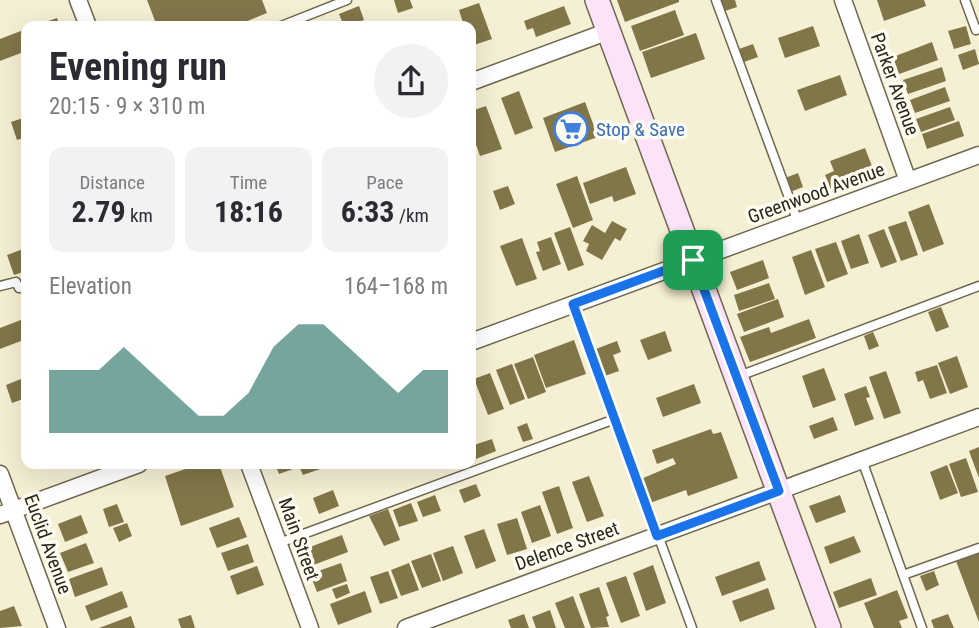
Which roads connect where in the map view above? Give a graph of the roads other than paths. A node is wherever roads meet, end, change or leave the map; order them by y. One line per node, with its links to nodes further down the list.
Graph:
1 (78, 0): 7 (street)
2 (347, 0): 8 (lane)
3 (597, 0): 10 (street)
4 (716, 0): 14 (lane)
5 (843, 0): 13 (street, Parker Avenue)
6 (965, 0): 9 (lane)
7 (86, 21)
8 (294, 21)
9 (979, 29)
10 (609, 32): 11 (street); 15 (street)
11 (476, 80)
12 (979, 155): 13 (street, Greenwood Avenue)
13 (908, 181): 14 (street, Greenwood Avenue)
14 (797, 222): 15 (street, Greenwood Avenue)
15 (693, 260): 19 (street, Greenwood Avenue); 21 (street)
16 (0, 286): 18 (lane)
17 (979, 286): 21 (lane)
18 (21, 288)
19 (573, 304): 20 (street, Greenwood Avenue); 23 (lane)
20 (476, 340)
21 (736, 377): 28 (street)
22 (979, 417): 24 (street, Delence Street)
23 (615, 419): 30 (lane); 31 (lane)
24 (862, 460): 28 (street, Delence Street); 33 (lane)
25 (125, 469): 29 (street)
26 (251, 469): 31 (street, Main Street)
27 (0, 474): 29 (street, Euclid Avenue)
28 (779, 491): 30 (street, Delence Street); 38 (street)
29 (7, 512): 34 (street, Euclid Avenue)
30 (657, 536): 36 (street, Delence Street); 37 (lane)
31 (279, 543): 35 (street, Main Street)
32 (979, 548): 33 (lane)
33 (903, 575): 39 (lane)
34 (57, 628)
35 (310, 628)
36 (406, 628)
37 (692, 628)
38 (829, 628)
39 (922, 628)

